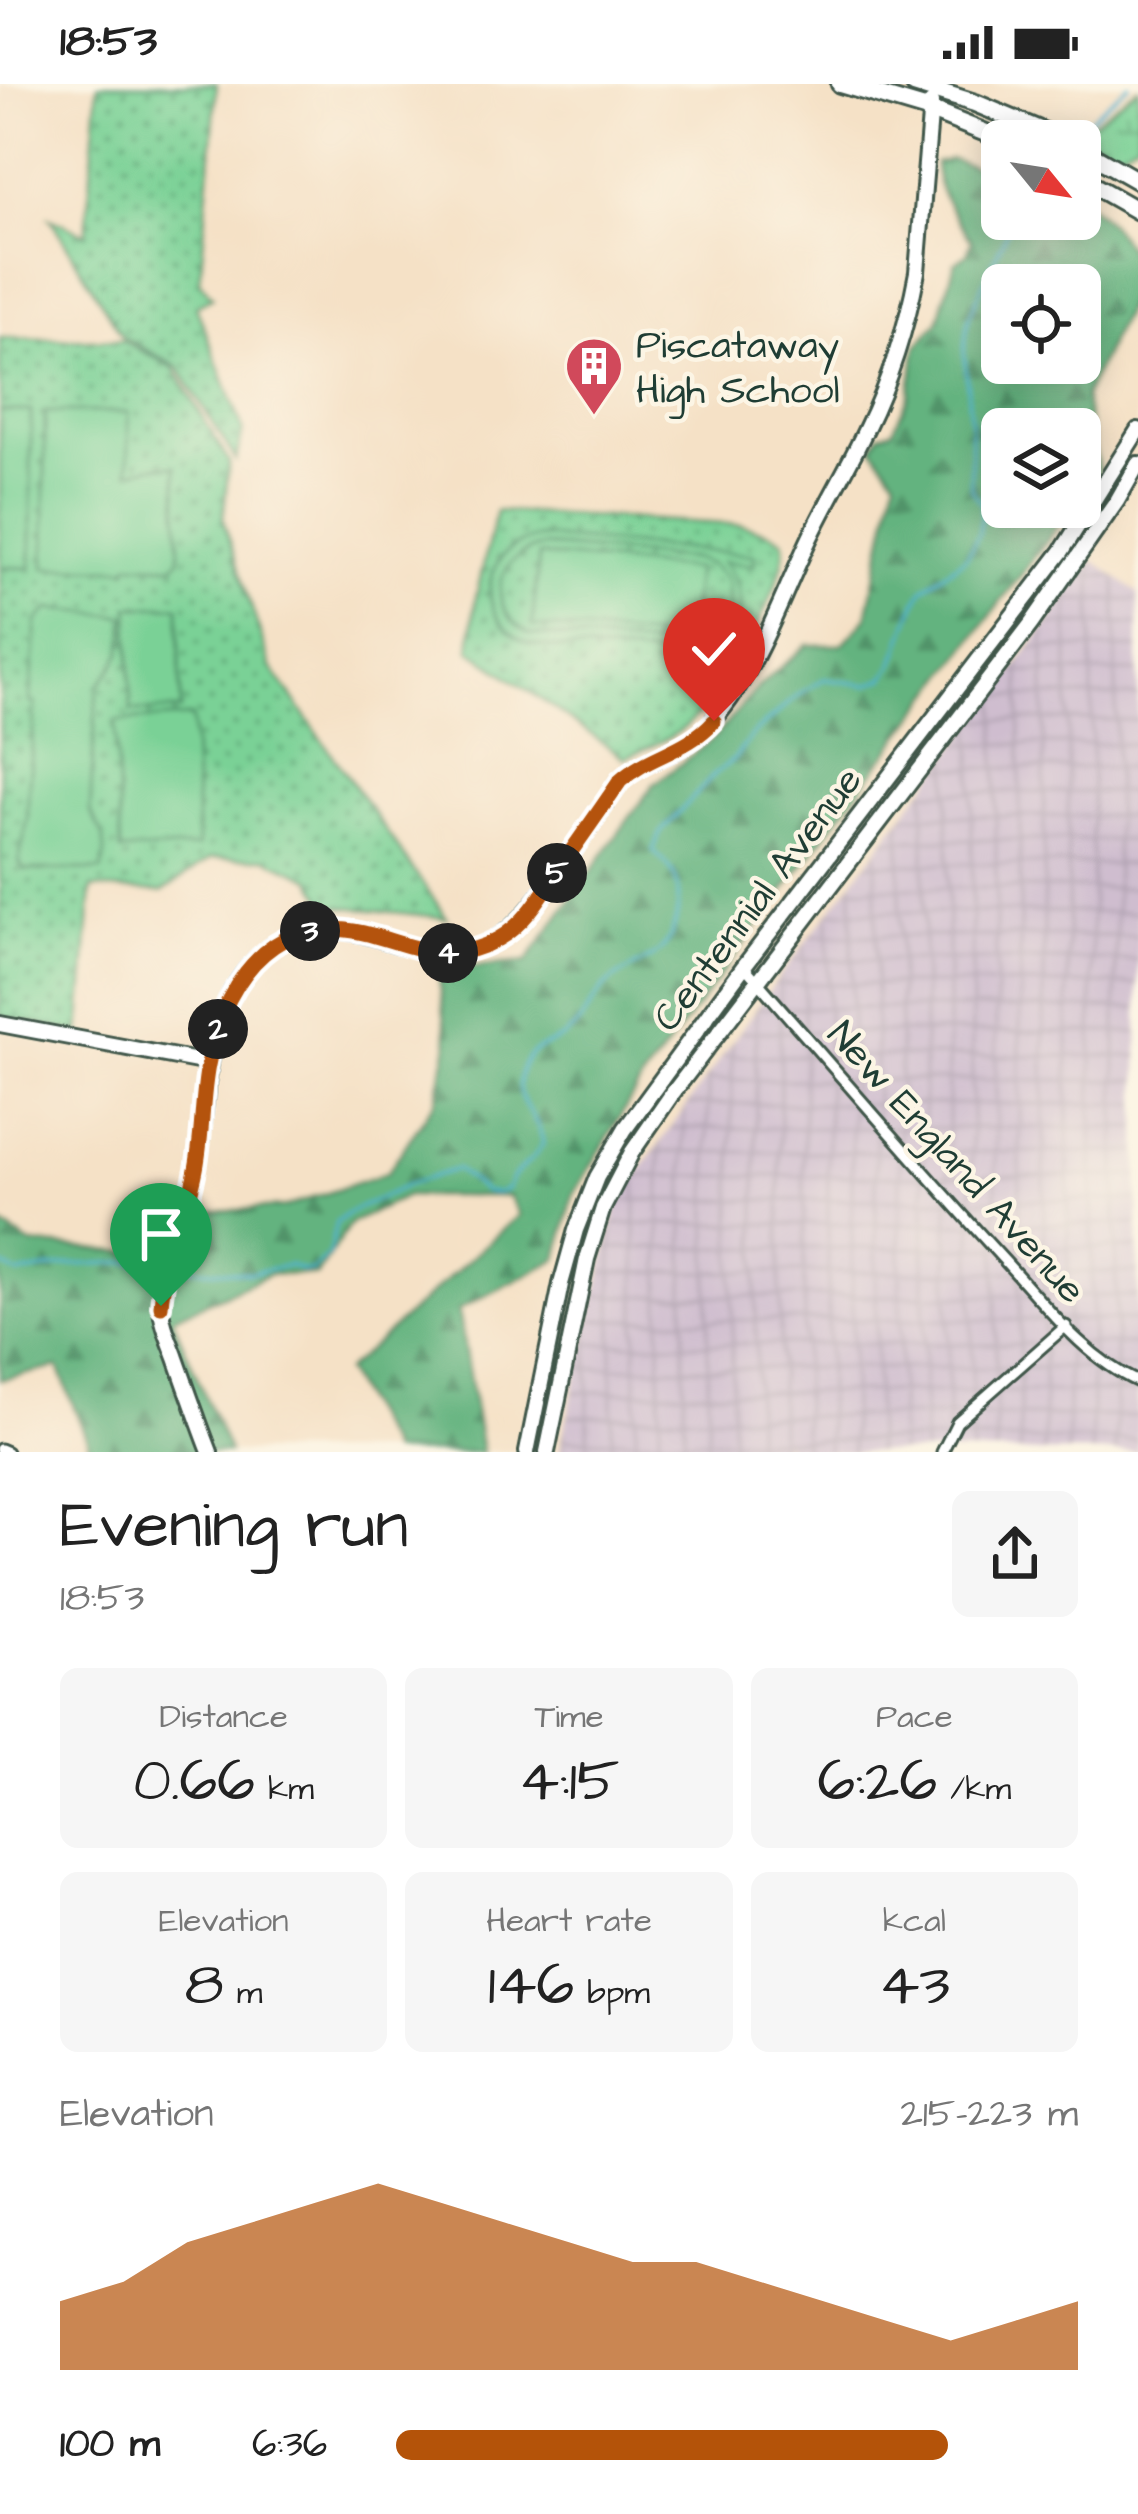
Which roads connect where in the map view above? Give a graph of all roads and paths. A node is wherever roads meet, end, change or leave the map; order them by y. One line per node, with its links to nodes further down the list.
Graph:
1 (840, 84): 4 (highway)
2 (914, 84): 3 (highway)
3 (933, 86): 4 (main road); 5 (highway)
4 (931, 111): 6 (highway); 16 (main road)
5 (1017, 120)
6 (981, 131)
7 (1101, 160): 8 (highway)
8 (1138, 181)
9 (1101, 190): 10 (highway)
10 (1138, 211)
11 (1138, 430): 13 (main road, Centennial Avenue)
12 (1138, 464): 14 (main road, Centennial Avenue)
13 (744, 966): 14 (street, New England Avenue); 20 (main road, Centennial Avenue)
14 (758, 982): 17 (street, New England Avenue); 21 (main road, Centennial Avenue)
15 (0, 1024): 16 (main road)
16 (208, 1063): 19 (main road)
17 (1066, 1326): 18 (street, New England Avenue); 22 (street)
18 (1138, 1382)
19 (210, 1452)
20 (527, 1452)
21 (547, 1452)
22 (942, 1452)

